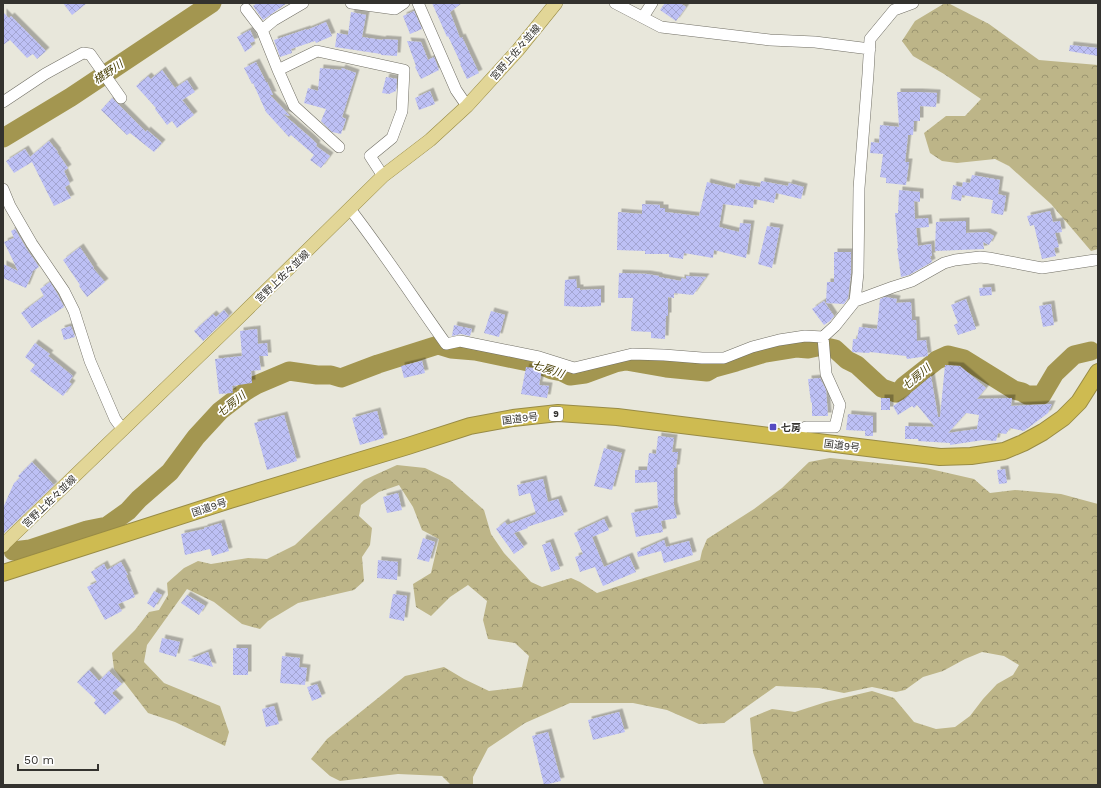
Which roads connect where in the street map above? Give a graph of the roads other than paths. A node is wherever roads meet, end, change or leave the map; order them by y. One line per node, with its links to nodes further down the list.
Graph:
1 (303, 3): 11 (street)
2 (351, 3): 3 (street)
3 (404, 3)
4 (418, 3): 16 (street)
5 (556, 3): 16 (main road, 宮野上佐々並線)
6 (615, 3): 10 (street)
7 (652, 3): 10 (street)
8 (913, 3): 12 (street)
9 (246, 9): 11 (street)
10 (642, 17): 12 (street)
11 (262, 30): 13 (street)
12 (870, 49): 23 (street)
13 (278, 70): 17 (street); 18 (street)
14 (121, 98): 15 (street)
15 (3, 102)
16 (467, 106): 18 (main road, 宮野上佐々並線)
17 (339, 147)
18 (383, 176): 21 (main road, 宮野上佐々並線)
19 (3, 189): 20 (street)
20 (6, 208): 26 (street)
21 (350, 210): 24 (street); 26 (main road, 宮野上佐々並線)
22 (1095, 260): 23 (street)
23 (855, 301): 24 (street)
24 (823, 337): 27 (street)
25 (1098, 372): 27 (highway, 国道9号 / 9)
26 (123, 430): 28 (main road, 宮野上佐々並線)
27 (787, 438): 29 (highway, 国道9号 / 9)
28 (3, 546)
29 (3, 573)

